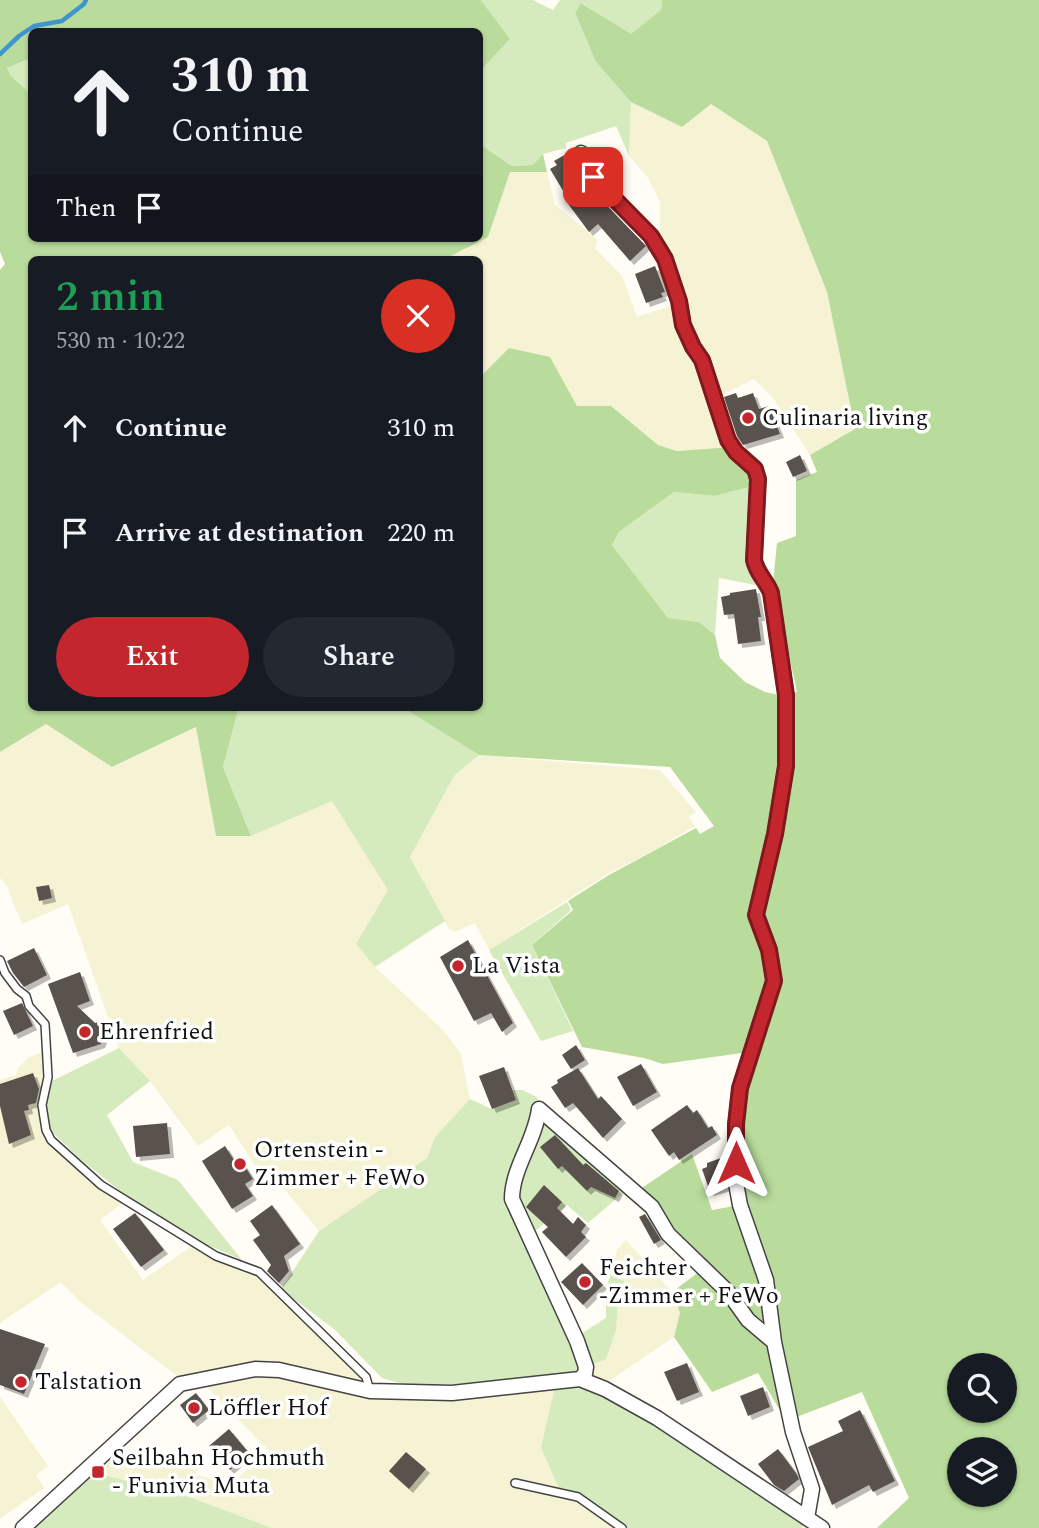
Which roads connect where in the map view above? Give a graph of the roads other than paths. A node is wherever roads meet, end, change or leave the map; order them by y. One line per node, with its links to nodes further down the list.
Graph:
1 (581, 153): 3 (street)
2 (0, 960): 5 (lane)
3 (774, 1342): 4 (street); 7 (street)
4 (580, 1379): 5 (street); 7 (street)
5 (370, 1391): 8 (street)
6 (515, 1483): 9 (lane)
7 (807, 1518): 10 (street)
8 (23, 1528)
9 (622, 1528)
10 (822, 1528)

